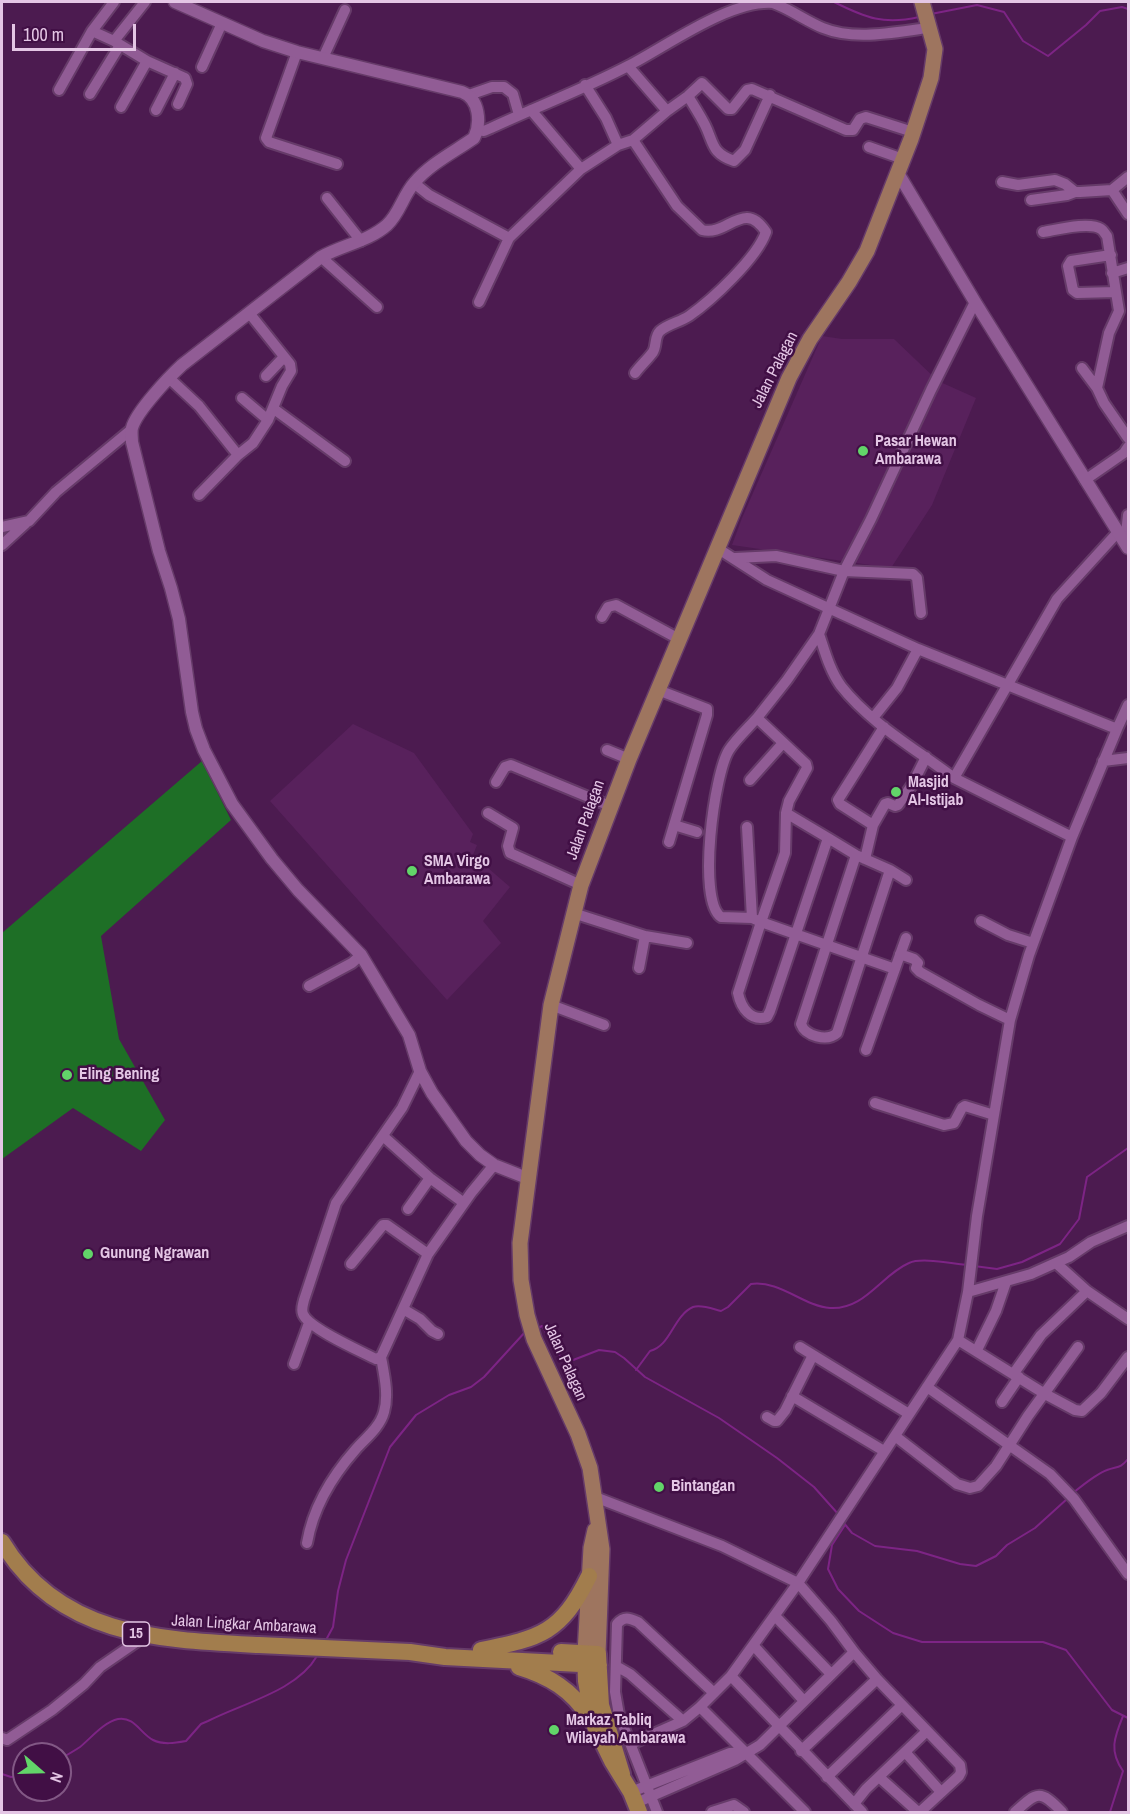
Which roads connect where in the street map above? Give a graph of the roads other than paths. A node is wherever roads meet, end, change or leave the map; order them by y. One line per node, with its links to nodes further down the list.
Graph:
1 (114, 2): 7 (street)
2 (145, 2): 8 (street)
3 (175, 2): 6 (street)
4 (345, 10): 10 (street)
5 (926, 16): 12 (street); 28 (main road, Jalan Palagan)
6 (222, 23): 9 (street); 13 (street)
7 (92, 31): 8 (street); 16 (street)
8 (117, 43): 11 (street); 17 (street)
9 (297, 52): 10 (street); 32 (street)
10 (323, 57): 18 (street)
11 (147, 60): 14 (street); 22 (street)
12 (628, 66): 15 (street); 25 (street)
13 (202, 67)
14 (175, 73): 21 (street); 23 (street)
15 (585, 85): 24 (street); 30 (street)
16 (59, 90)
17 (90, 94)
18 (469, 95): 26 (street); 27 (street)
19 (771, 95): 20 (street); 20 (street); 28 (street)
20 (688, 96): 25 (street)
21 (178, 104)
22 (121, 107)
23 (156, 110)
24 (531, 110): 26 (street); 34 (street)
25 (667, 111): 29 (street)
26 (519, 115): 27 (street)
27 (478, 130): 37 (street)
28 (913, 132): 33 (main road, Jalan Palagan)
29 (633, 140): 30 (street); 57 (street)
30 (618, 146): 34 (street)
31 (870, 147): 33 (street)
32 (337, 164)
33 (901, 166): 52 (street); 77 (main road, Jalan Palagan)
34 (581, 169): 44 (street)
35 (1128, 177): 38 (street)
36 (1002, 182): 39 (street)
37 (414, 183): 44 (street); 45 (street)
38 (1112, 190): 39 (street); 42 (street)
39 (1075, 192): 41 (street)
40 (327, 198): 45 (street)
41 (1031, 200)
42 (1128, 214)
43 (1043, 232): 46 (street)
44 (509, 238): 51 (street)
45 (361, 241): 47 (street)
46 (1111, 255): 49 (street); 50 (street)
47 (321, 257): 53 (street); 54 (street)
48 (1128, 268): 49 (street)
49 (1112, 273): 50 (street)
50 (1116, 292): 60 (street)
51 (480, 302)
52 (975, 302): 69 (street); 79 (street)
53 (377, 307)
54 (250, 314): 55 (street); 59 (street)
55 (284, 357): 58 (street); 62 (street)
56 (1082, 368): 60 (street)
57 (634, 373)
58 (266, 376)
59 (169, 378): 64 (street); 67 (street)
60 (1097, 388): 65 (street)
61 (242, 398): 63 (street)
62 (274, 409): 63 (street); 68 (street)
63 (268, 420): 67 (street)
64 (132, 429): 72 (street); 130 (street)
65 (1128, 438)
66 (1128, 447): 69 (street)
67 (238, 455): 70 (street)
68 (345, 461)
69 (1085, 480): 74 (street)
70 (199, 495)
71 (1128, 514): 76 (street)
72 (29, 521): 73 (street); 75 (street)
73 (2, 527)
74 (1118, 532): 76 (street); 86 (street)
75 (2, 545)
76 (1127, 546)
77 (717, 548): 78 (street); 84 (main road, Jalan Palagan)
78 (735, 558): 79 (street); 80 (street)
79 (844, 571): 80 (street); 81 (street)
80 (829, 608): 83 (street); 85 (street)
81 (921, 613)
82 (602, 617): 84 (street)
83 (819, 634): 89 (street); 90 (street)
84 (679, 639): 87 (main road, Jalan Palagan)
85 (918, 649): 86 (street); 90 (street)
86 (1008, 685): 92 (street); 99 (street)
87 (658, 690): 97 (main road, Jalan Palagan); 106 (street)
88 (1128, 705): 92 (street)
89 (757, 718): 93 (street); 121 (street)
90 (873, 718): 91 (street)
91 (884, 727): 95 (street); 107 (street)
92 (1117, 729): 98 (street)
93 (783, 743): 100 (street); 104 (street)
94 (607, 750): 97 (street)
95 (926, 757): 99 (street); 107 (street)
96 (1128, 758): 98 (street)
97 (629, 759): 102 (main road, Jalan Palagan)
98 (1103, 760): 111 (street)
99 (954, 778): 111 (street)
100 (750, 780)
101 (495, 782): 102 (street)
102 (610, 806): 117 (main road, Jalan Palagan)
103 (488, 813): 117 (street)
104 (786, 813): 105 (street); 110 (street)
105 (798, 821): 110 (street); 112 (street)
106 (674, 825): 109 (street); 113 (street)
107 (873, 825): 114 (street)
108 (747, 827): 119 (street)
109 (698, 832)
110 (785, 837): 118 (street)
111 (1072, 837): 127 (street)
112 (828, 838): 114 (street); 123 (street)
113 (669, 843)
114 (861, 857): 115 (street); 128 (street)
115 (890, 870): 116 (street); 131 (street)
116 (906, 880)
117 (581, 885): 120 (main road, Jalan Palagan)
118 (771, 892): 119 (street); 121 (street)
119 (750, 893): 121 (street)
120 (573, 913): 124 (street); 135 (main road, Jalan Palagan)
121 (756, 920): 123 (street); 123 (street)
122 (981, 921): 127 (street)
123 (795, 934): 128 (street)
124 (645, 936): 126 (street); 132 (street)
125 (906, 938): 129 (street)
126 (687, 943)
127 (1033, 943): 136 (street)
128 (828, 946): 131 (street); 131 (street)
129 (900, 954): 133 (street); 136 (street)
130 (362, 955): 134 (street); 139 (street)
131 (860, 957): 133 (street)
132 (639, 968)
133 (895, 969): 138 (street)
134 (309, 986)
135 (551, 1005): 137 (street); 145 (main road, Jalan Palagan)
136 (1010, 1020): 141 (street)
137 (604, 1025)
138 (866, 1050)
139 (420, 1071): 142 (street); 143 (street)
140 (875, 1103): 141 (street)
141 (994, 1115): 154 (street)
142 (383, 1136): 144 (street); 157 (street)
143 (494, 1165): 145 (street); 146 (street)
144 (430, 1178): 146 (street); 147 (street)
145 (527, 1178): 177 (main road, Jalan Palagan)
146 (464, 1203): 149 (street)
147 (408, 1209)
148 (1128, 1226): 150 (street)
149 (428, 1254): 151 (street); 155 (street)
150 (1056, 1263): 152 (street); 153 (street)
151 (351, 1264)
152 (1006, 1282): 154 (street); 162 (street)
153 (1087, 1291): 156 (street); 167 (street)
154 (968, 1292): 159 (street)
155 (403, 1309): 158 (street); 164 (street)
156 (1128, 1319)
157 (309, 1323): 164 (street); 166 (street)
158 (438, 1334)
159 (958, 1340): 162 (street); 168 (street)
160 (800, 1347): 163 (street)
161 (1078, 1347): 169 (street)
162 (977, 1350): 167 (street)
163 (813, 1355): 170 (street); 172 (street)
164 (381, 1357): 180 (street)
165 (1128, 1357): 169 (street)
166 (294, 1364)
167 (1016, 1375): 169 (street); 171 (street)
168 (927, 1387): 172 (street); 175 (street)
169 (1045, 1394): 175 (street)
170 (792, 1396): 173 (street); 176 (street)
171 (1002, 1401)
172 (909, 1414): 174 (street)
173 (767, 1417)
174 (895, 1436): 175 (street); 176 (street)
175 (1010, 1446): 181 (street)
176 (884, 1451): 183 (street)
177 (595, 1497): 178 (main road, Jalan Palagan); 183 (street)
178 (597, 1521): 182 (main road, Jalan Palagan); 189 (main road, Jalan Palagan)
179 (2, 1542): 185 (highway, Jalan Lingkar Ambarawa / 15)
180 (307, 1543)
181 (1128, 1574)
182 (589, 1576): 188 (highway); 189 (main road, Jalan Palagan)
183 (798, 1583): 184 (street); 187 (street)
184 (775, 1616): 186 (street); 191 (street)
185 (145, 1636): 188 (highway, Jalan Lingkar Ambarawa / 15); 202 (street)
186 (754, 1646): 192 (street); 195 (street)
187 (854, 1652): 191 (street); 193 (street)
188 (480, 1655): 189 (highway, Jalan Lingkar Ambarawa / 15); 199 (highway, 15)
189 (592, 1659): 199 (highway, Jalan Palagan / 15); 207 (highway, Jalan Palagan / 15)
190 (616, 1666): 194 (street); 198 (street); 203 (street)
191 (831, 1674): 195 (street)
192 (731, 1676): 194 (street); 200 (street)
193 (877, 1679): 196 (street); 204 (street)
194 (714, 1693): 197 (street)
195 (804, 1701): 200 (street)
196 (902, 1706): 201 (street); 208 (street)
197 (700, 1707): 198 (street); 205 (street)
198 (683, 1721): 203 (street)
199 (593, 1722): 207 (highway, Jalan Palagan / 15)
200 (778, 1726): 204 (street); 205 (street)
201 (927, 1731): 206 (street); 211 (street)
202 (2, 1738)
203 (631, 1744): 210 (street)
204 (801, 1751): 208 (street)
205 (746, 1752): 210 (street); 212 (street); 218 (street)
206 (905, 1752): 209 (street); 211 (street)
207 (622, 1774): 212 (highway, Jalan Palagan / 15)
208 (827, 1777): 213 (street)
209 (879, 1777): 213 (street); 220 (street)
210 (647, 1784): 212 (street); 212 (street)
211 (941, 1792): 220 (street)
212 (639, 1801): 215 (street)
213 (854, 1804): 219 (street)
214 (1019, 1811): 221 (street)
215 (657, 1812)
216 (712, 1812): 217 (street)
217 (744, 1812)
218 (805, 1812)
219 (862, 1812)
220 (919, 1812)
221 (1062, 1812)

